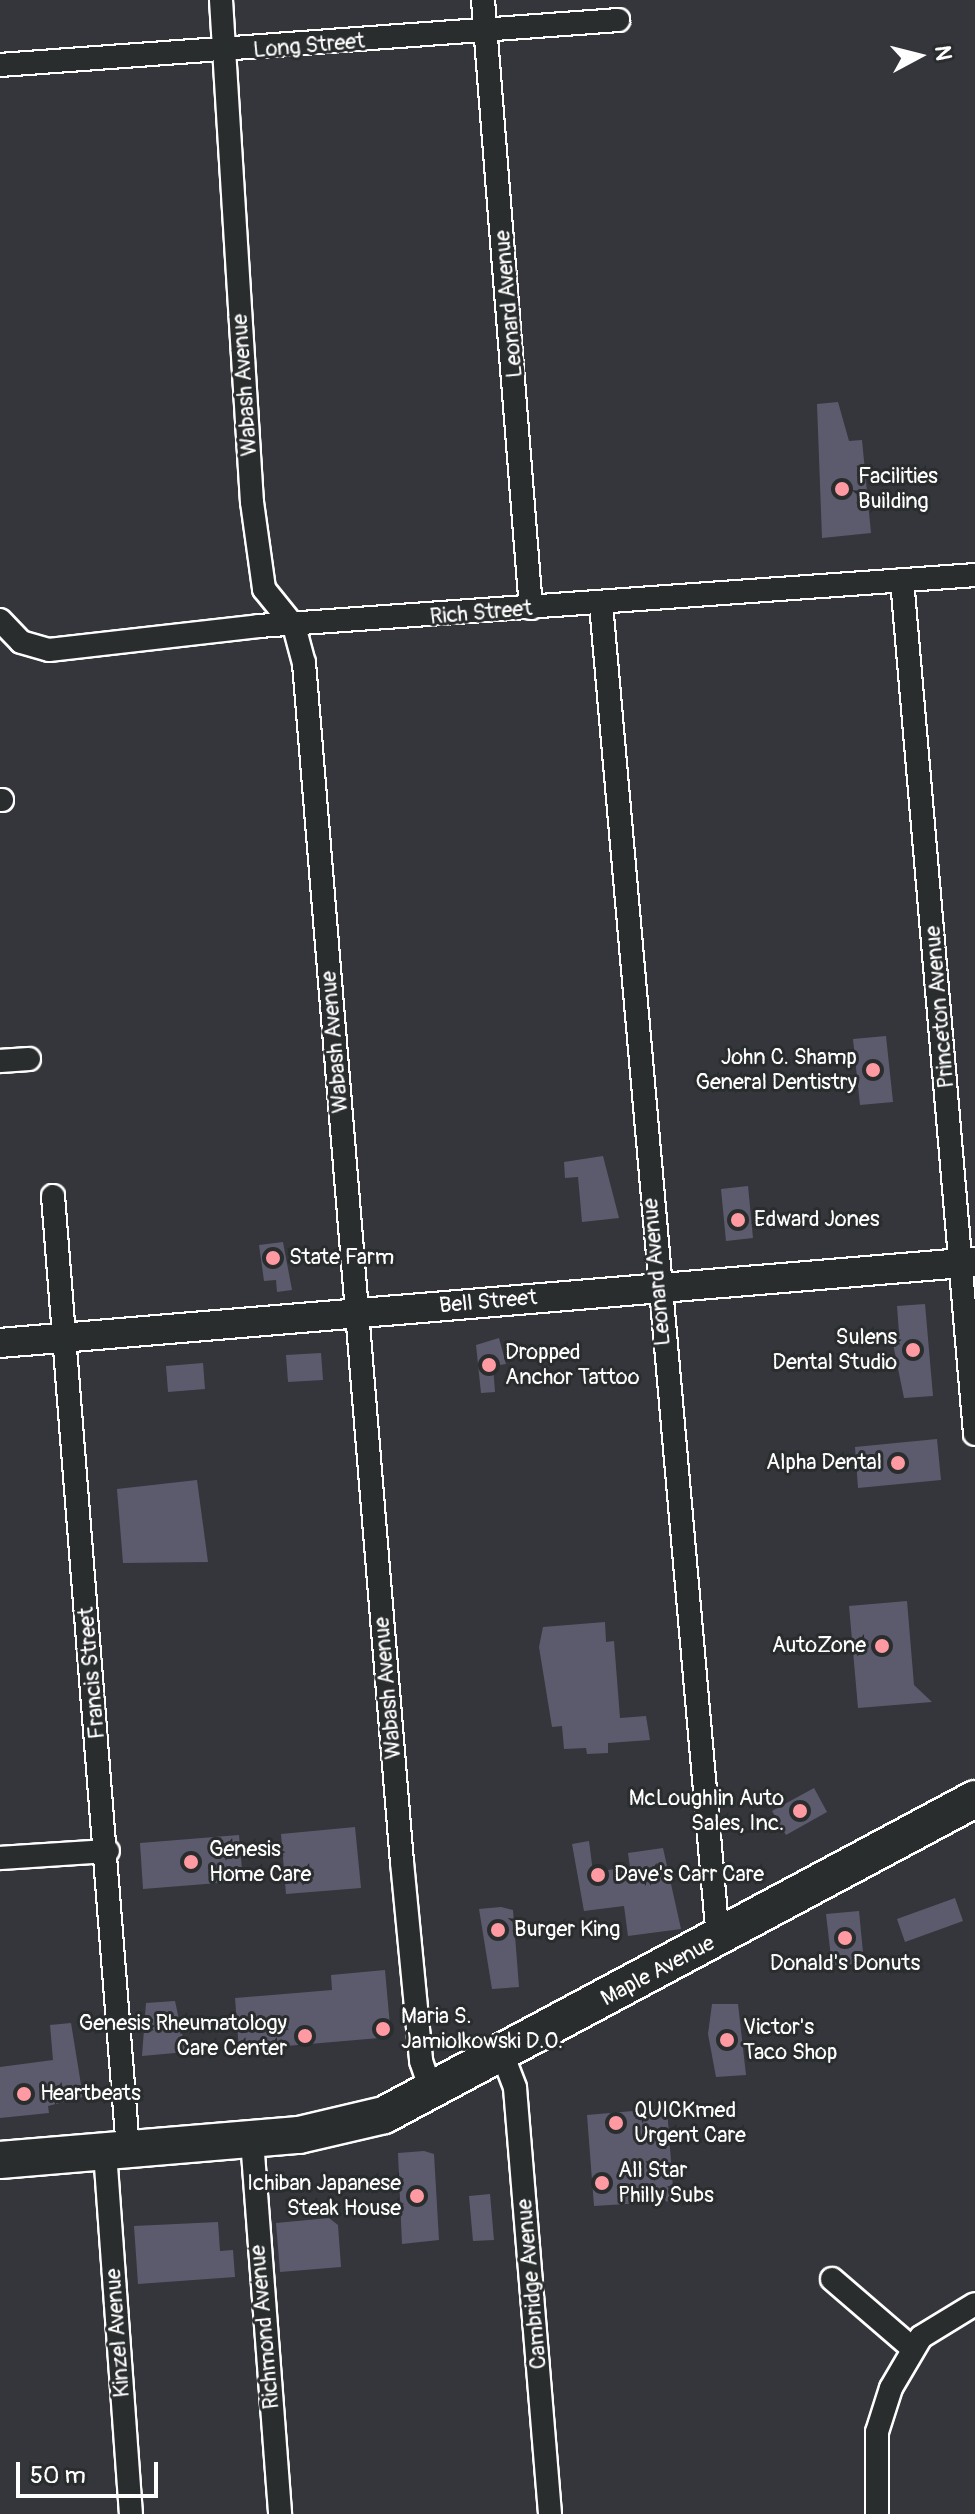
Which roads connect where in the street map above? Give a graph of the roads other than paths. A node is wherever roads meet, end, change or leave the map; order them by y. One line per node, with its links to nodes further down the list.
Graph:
1 (221, 0): 5 (street, Wabash Avenue)
2 (483, 0): 4 (street, Leonard Avenue)
3 (618, 20): 4 (street, Long Street)
4 (486, 33): 5 (street, Long Street); 10 (street, Leonard Avenue)
5 (224, 54): 6 (street, Long Street); 12 (street, Wabash Avenue)
6 (0, 65)
7 (975, 575): 8 (street, Rich Street)
8 (902, 580): 9 (street, Rich Street); 16 (street, Princeton Avenue)
9 (601, 604): 10 (street, Rich Street); 17 (street, Leonard Avenue)
10 (531, 608): 12 (street, Rich Street)
11 (0, 620): 12 (street, Rich Street)
12 (294, 626): 18 (street, Wabash Avenue)
13 (29, 1059): 14 (street)
14 (0, 1061)
15 (53, 1196): 19 (street, Francis Street)
16 (969, 1262): 17 (street, Bell Street); 21 (street, Princeton Avenue)
17 (658, 1289): 18 (street, Bell Street); 25 (street, Leonard Avenue)
18 (357, 1313): 19 (street, Bell Street); 27 (street, Wabash Avenue)
19 (65, 1337): 20 (street, Bell Street); 23 (street, Francis Street)
20 (0, 1343)
21 (975, 1434)
22 (975, 1799): 25 (main road, Maple Avenue)
23 (108, 1851): 24 (street); 29 (street, Francis Street)
24 (0, 1858)
25 (718, 1939): 26 (main road, Maple Avenue)
26 (503, 2056): 27 (main road, Maple Avenue); 36 (street, Cambridge Avenue)
27 (433, 2095): 28 (main road, Maple Avenue)
28 (252, 2140): 29 (main road, Maple Avenue); 35 (street, Richmond Avenue)
29 (117, 2151): 30 (main road, Maple Avenue); 34 (street, Kinzel Avenue)
30 (0, 2160)
31 (832, 2279): 33 (street)
32 (975, 2304): 33 (street)
33 (912, 2348): 37 (street)
34 (131, 2514)
35 (280, 2514)
36 (550, 2514)
37 (877, 2514)

